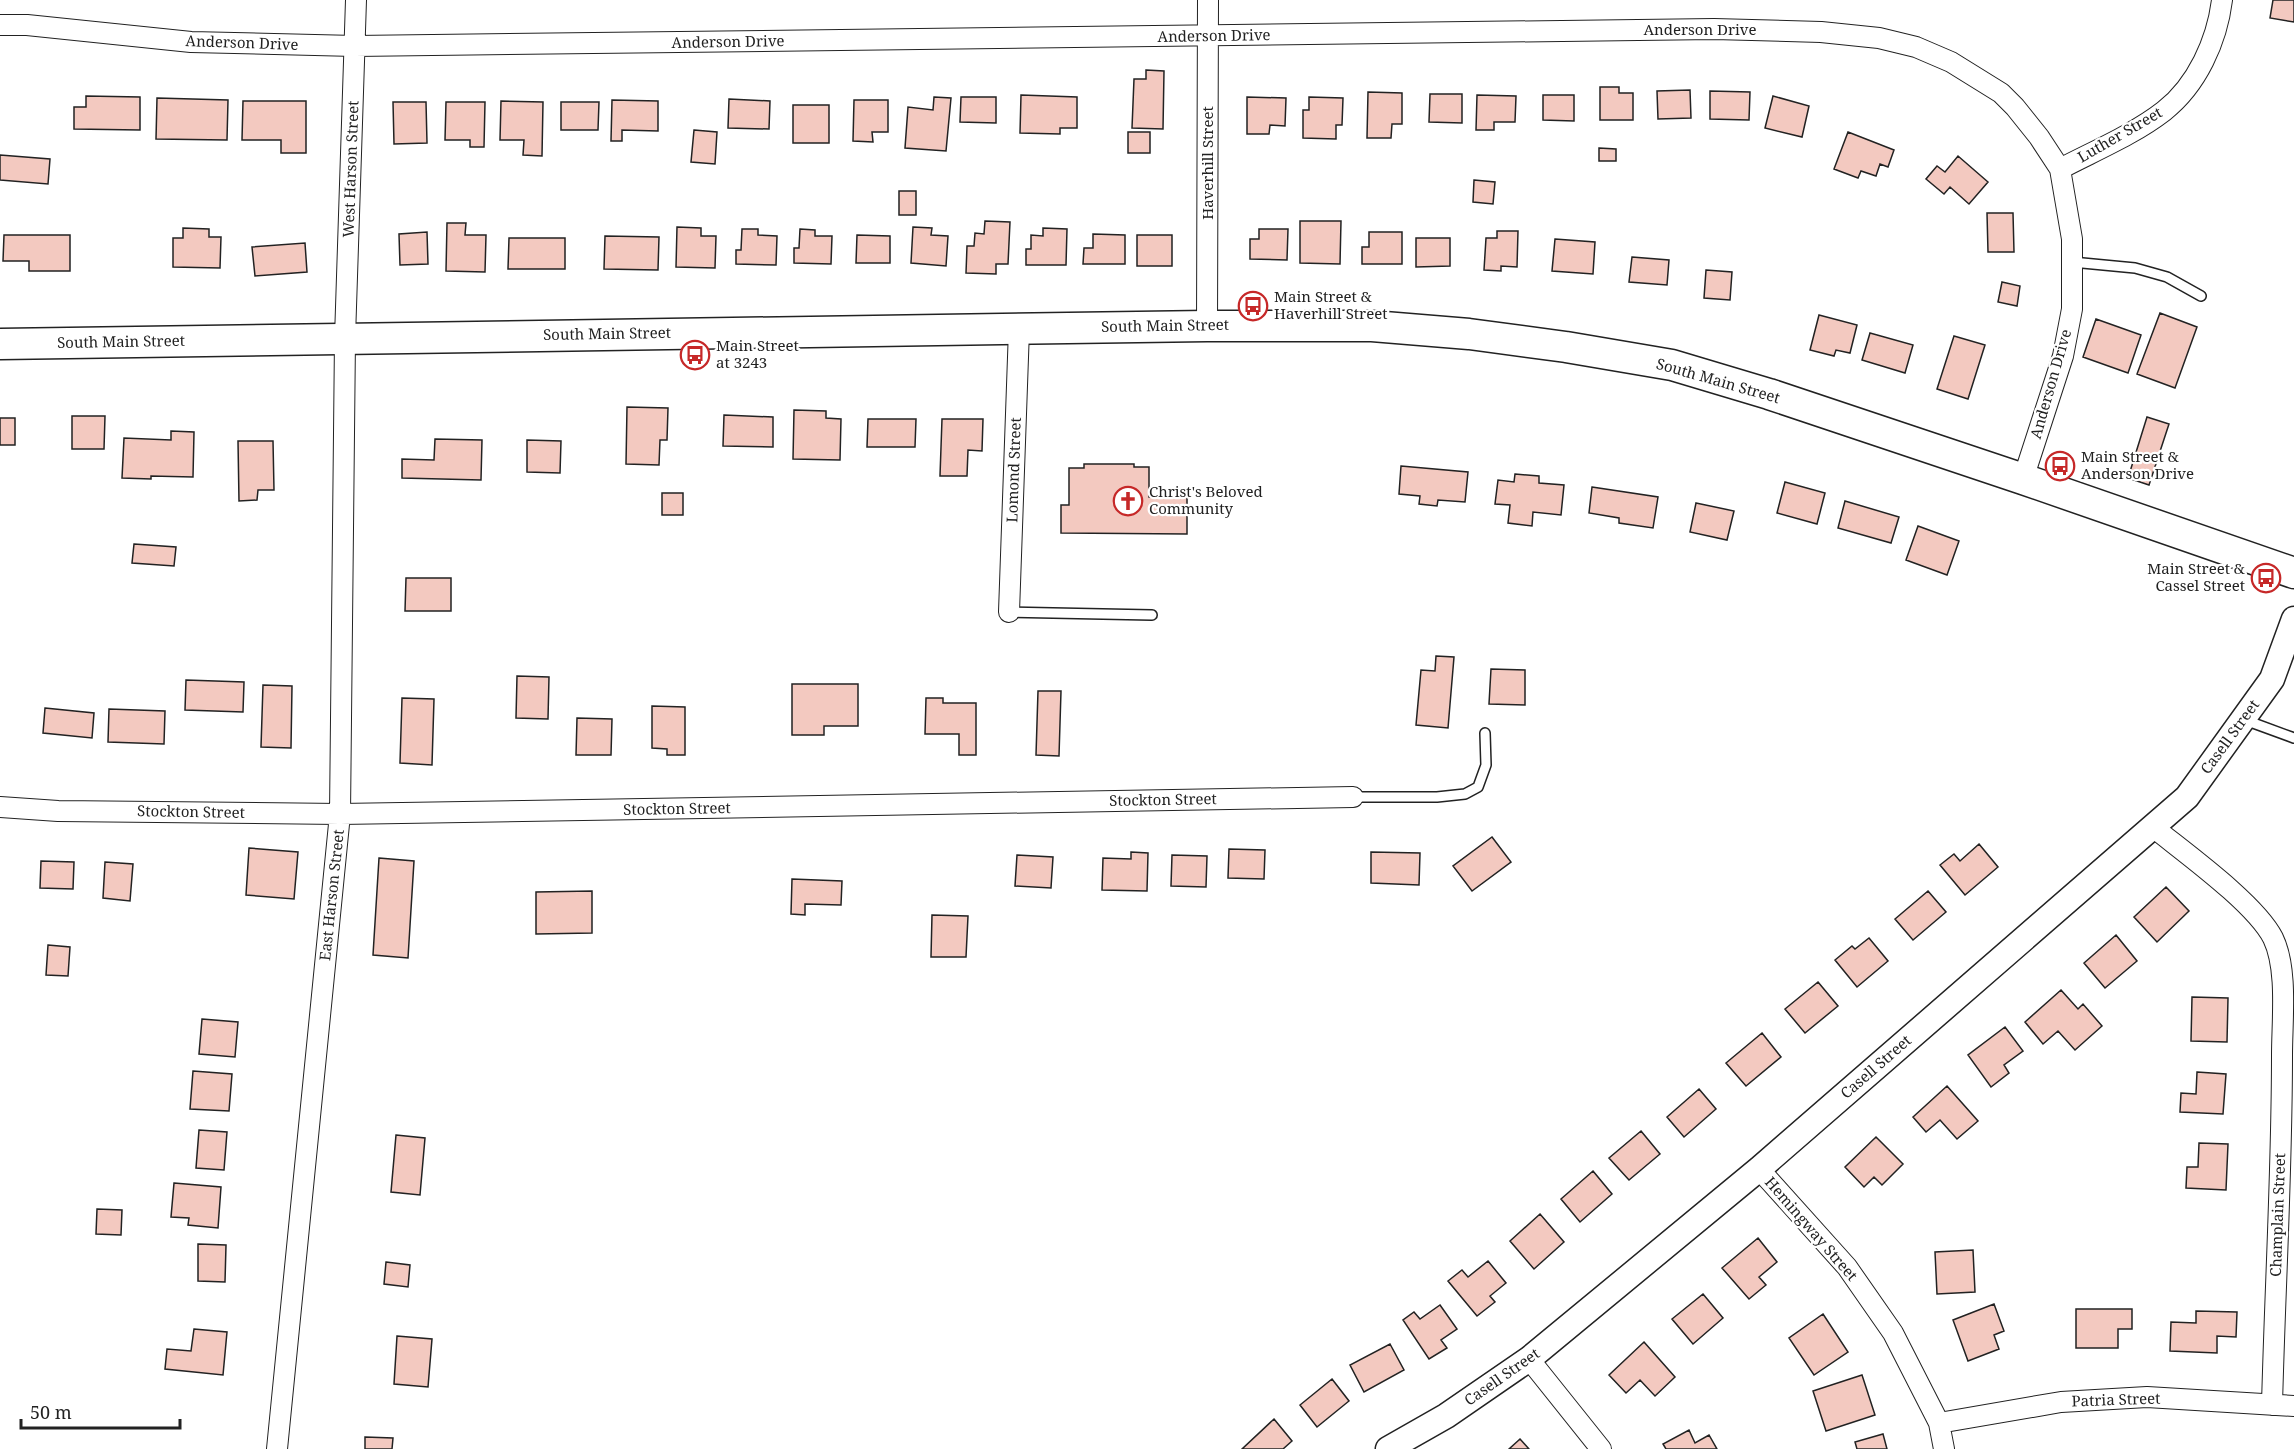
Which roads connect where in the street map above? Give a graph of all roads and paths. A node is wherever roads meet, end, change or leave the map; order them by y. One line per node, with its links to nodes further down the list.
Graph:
1 (356, 0): 6 (street, West Harson Street)
2 (1208, 0): 5 (street, Haverhill Street)
3 (2222, 0): 7 (street, Luther Street)
4 (0, 24): 6 (street, Anderson Drive)
5 (1209, 37): 6 (street, Anderson Drive); 7 (street, Anderson Drive); 10 (street, Haverhill Street)
6 (355, 46): 12 (street, West Harson Street)
7 (2060, 169): 8 (street, Anderson Drive)
8 (2072, 262): 9 (lane); 14 (street, Anderson Drive)
9 (2201, 296)
10 (1207, 326): 11 (main road, South Main Street); 14 (main road, South Main Street)
11 (1019, 328): 12 (main road, South Main Street); 16 (street, Lomond Street)
12 (345, 338): 13 (main road, South Main Street); 24 (street, East Harson Street)
13 (0, 344)
14 (2023, 479): 15 (main road, South Main Street)
15 (2294, 573)
16 (1009, 612): 17 (lane)
17 (1152, 615)
18 (2294, 619): 19 (street, Casell Street)
19 (2243, 719): 21 (lane); 25 (street, Casell Street)
20 (1485, 733): 22 (lane)
21 (2294, 738)
22 (1353, 797): 24 (street, Stockton Street)
23 (0, 807): 24 (street, Stockton Street)
24 (340, 814): 33 (street, East Harson Street)
25 (2153, 827): 26 (street, Champlain Street); 27 (street, Casell Street)
26 (2288, 1027): 28 (street, Champlain Street)
27 (1759, 1169): 29 (street, Casell Street); 32 (street, Hemingway Street)
28 (2285, 1264): 30 (street, Champlain Street)
29 (1529, 1359): 34 (street, Casell Street); 35 (street)
30 (2272, 1405): 31 (street, Patria Street); 32 (street, Patria Street)
31 (2294, 1406)
32 (1939, 1423): 36 (street, Hemingway Street)
33 (277, 1449)
34 (1388, 1449)
35 (1601, 1449)
36 (1944, 1449)

